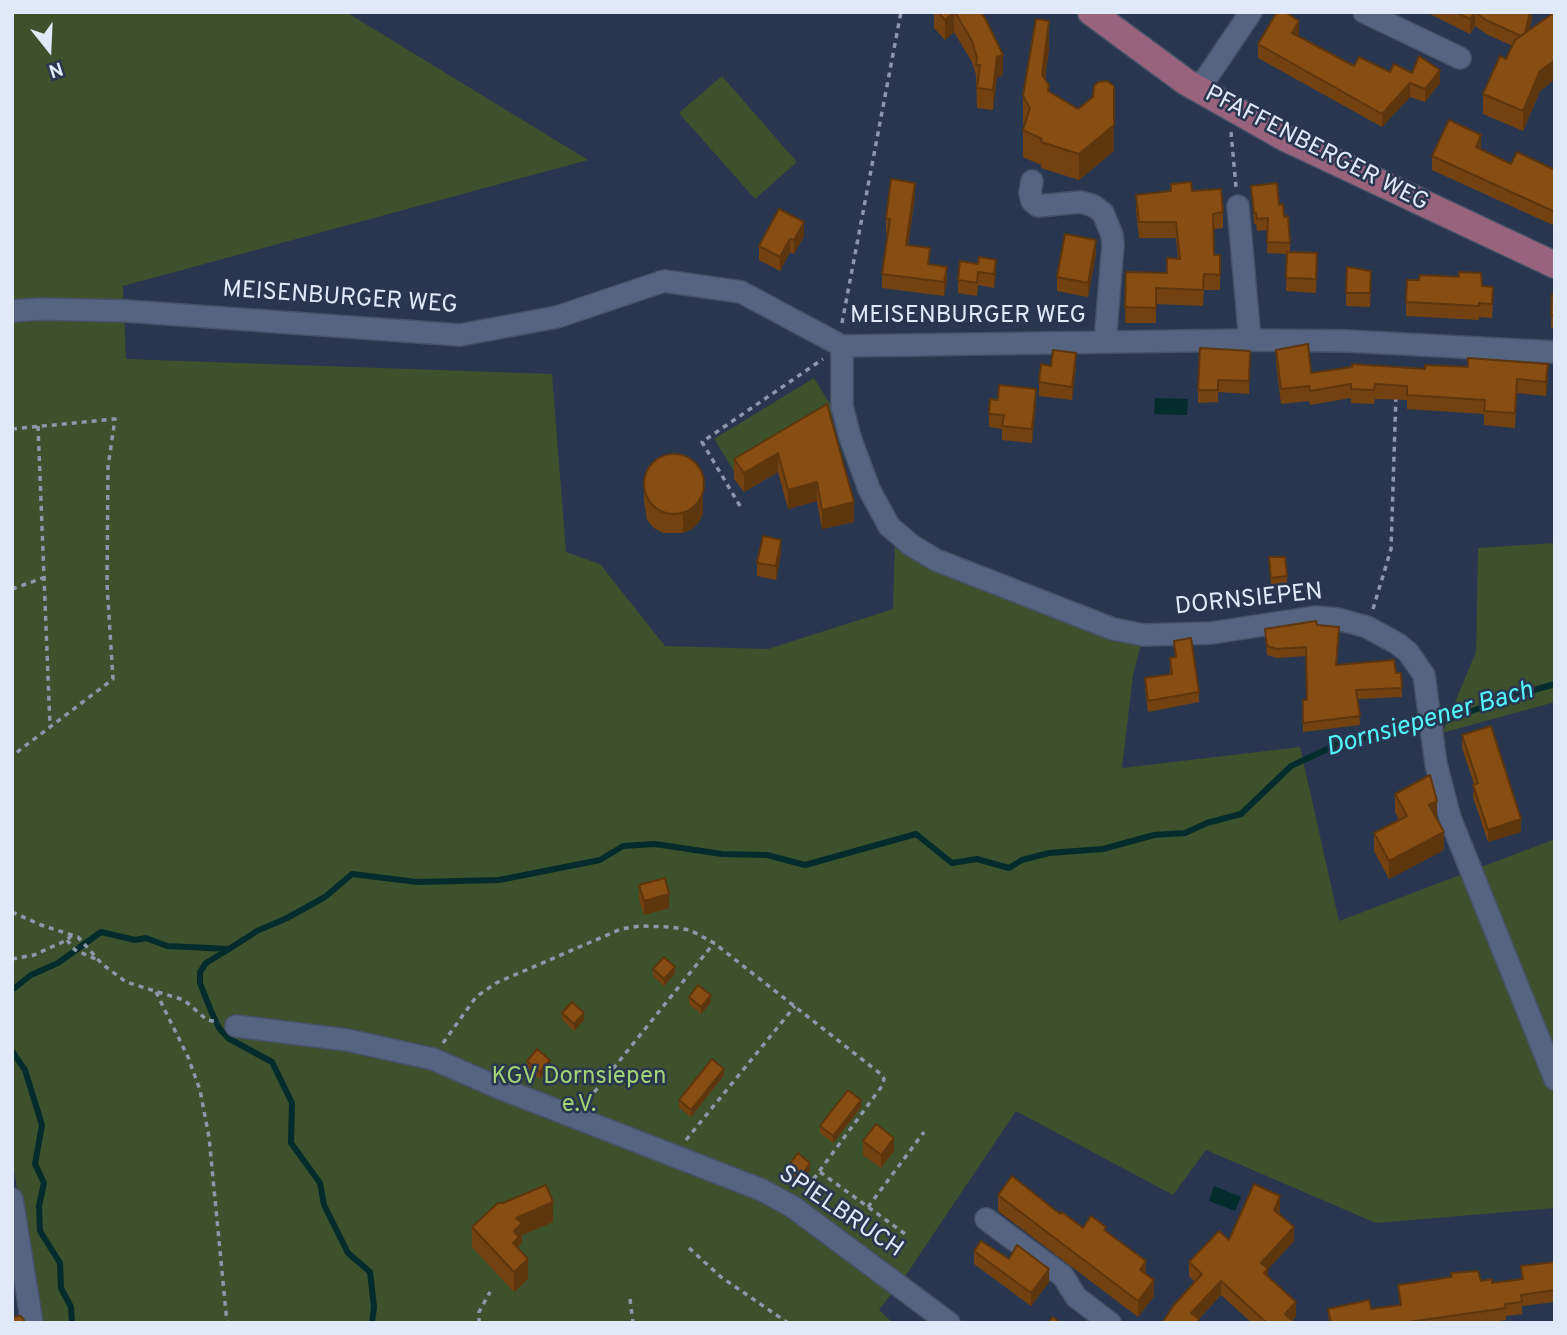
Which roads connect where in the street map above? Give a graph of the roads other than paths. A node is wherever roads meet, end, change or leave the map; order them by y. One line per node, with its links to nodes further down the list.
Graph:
1 (1091, 12): 5 (main road, PFAFFENBERGER WEG)
2 (1251, 12): 5 (street)
3 (1364, 12): 4 (street)
4 (1460, 58)
5 (1199, 89): 8 (main road, PFAFFENBERGER WEG)
6 (1032, 181): 11 (street, MEISENBURGER WEG)
7 (1238, 206): 10 (street)
8 (1555, 265)
9 (12, 311): 12 (street, MEISENBURGER WEG)
10 (1250, 340): 11 (street, MEISENBURGER WEG); 13 (street, MEISENBURGER WEG)
11 (1105, 342): 12 (street, MEISENBURGER WEG)
12 (842, 346): 15 (street, DORNSIEPEN)
13 (1555, 352)
14 (236, 1026): 19 (street, SPIELBRUCH)
15 (1555, 1079)
16 (12, 1199): 18 (street)
17 (986, 1220): 20 (street)
18 (32, 1323)
19 (949, 1323)
20 (1110, 1323)

